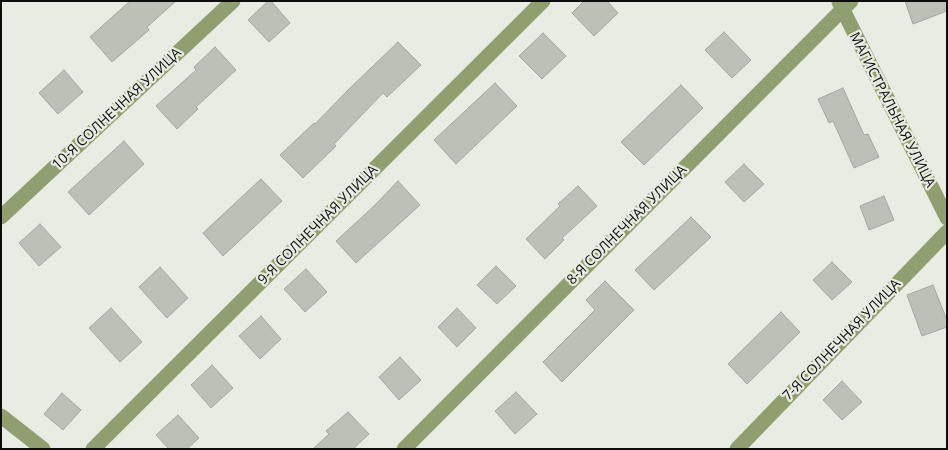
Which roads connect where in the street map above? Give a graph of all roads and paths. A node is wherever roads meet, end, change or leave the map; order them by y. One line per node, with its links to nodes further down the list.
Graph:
1 (233, 1): 4 (street, 10-Я СОЛНЕЧНАЯ УЛИЦА)
2 (543, 1): 9 (street, 9-Я СОЛНЕЧНАЯ УЛИЦА)
3 (844, 4): 5 (street, МАГИСТРАЛЬНАЯ УЛИЦА); 10 (street, 8-Я СОЛНЕЧНАЯ УЛИЦА)
4 (1, 217)
5 (947, 218)
6 (947, 232): 11 (street, 7-Я СОЛНЕЧНАЯ УЛИЦА)
7 (1, 416): 8 (street)
8 (43, 449)
9 (93, 449)
10 (404, 449)
11 (737, 449)

